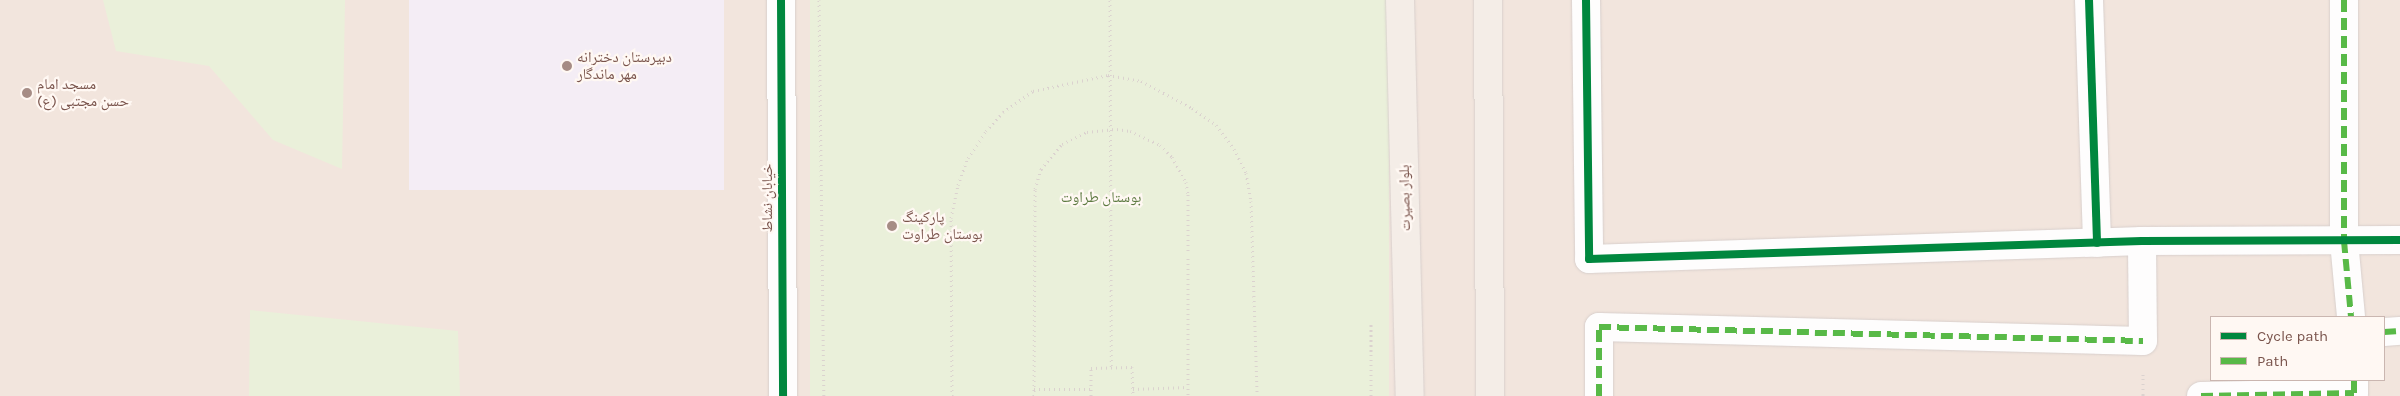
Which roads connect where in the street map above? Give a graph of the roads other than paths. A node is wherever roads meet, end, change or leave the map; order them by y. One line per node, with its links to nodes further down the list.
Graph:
1 (781, 0): 15 (street, خیابان نشاط)
2 (1400, 0): 16 (main road, بلوار بصیرت)
3 (1488, 0): 17 (main road)
4 (1586, 0): 10 (street)
5 (2089, 0): 10 (street)
6 (2344, 0): 7 (street)
7 (2344, 240): 8 (street); 9 (street); 11 (street)
8 (2400, 240)
9 (2142, 241): 10 (street); 18 (street)
10 (2097, 243)
11 (2352, 316)
12 (2400, 331): 13 (street)
13 (2385, 332)
14 (2354, 381): 19 (street)
15 (784, 396)
16 (1410, 396)
17 (1490, 396)
18 (1599, 396)
19 (2201, 396)

